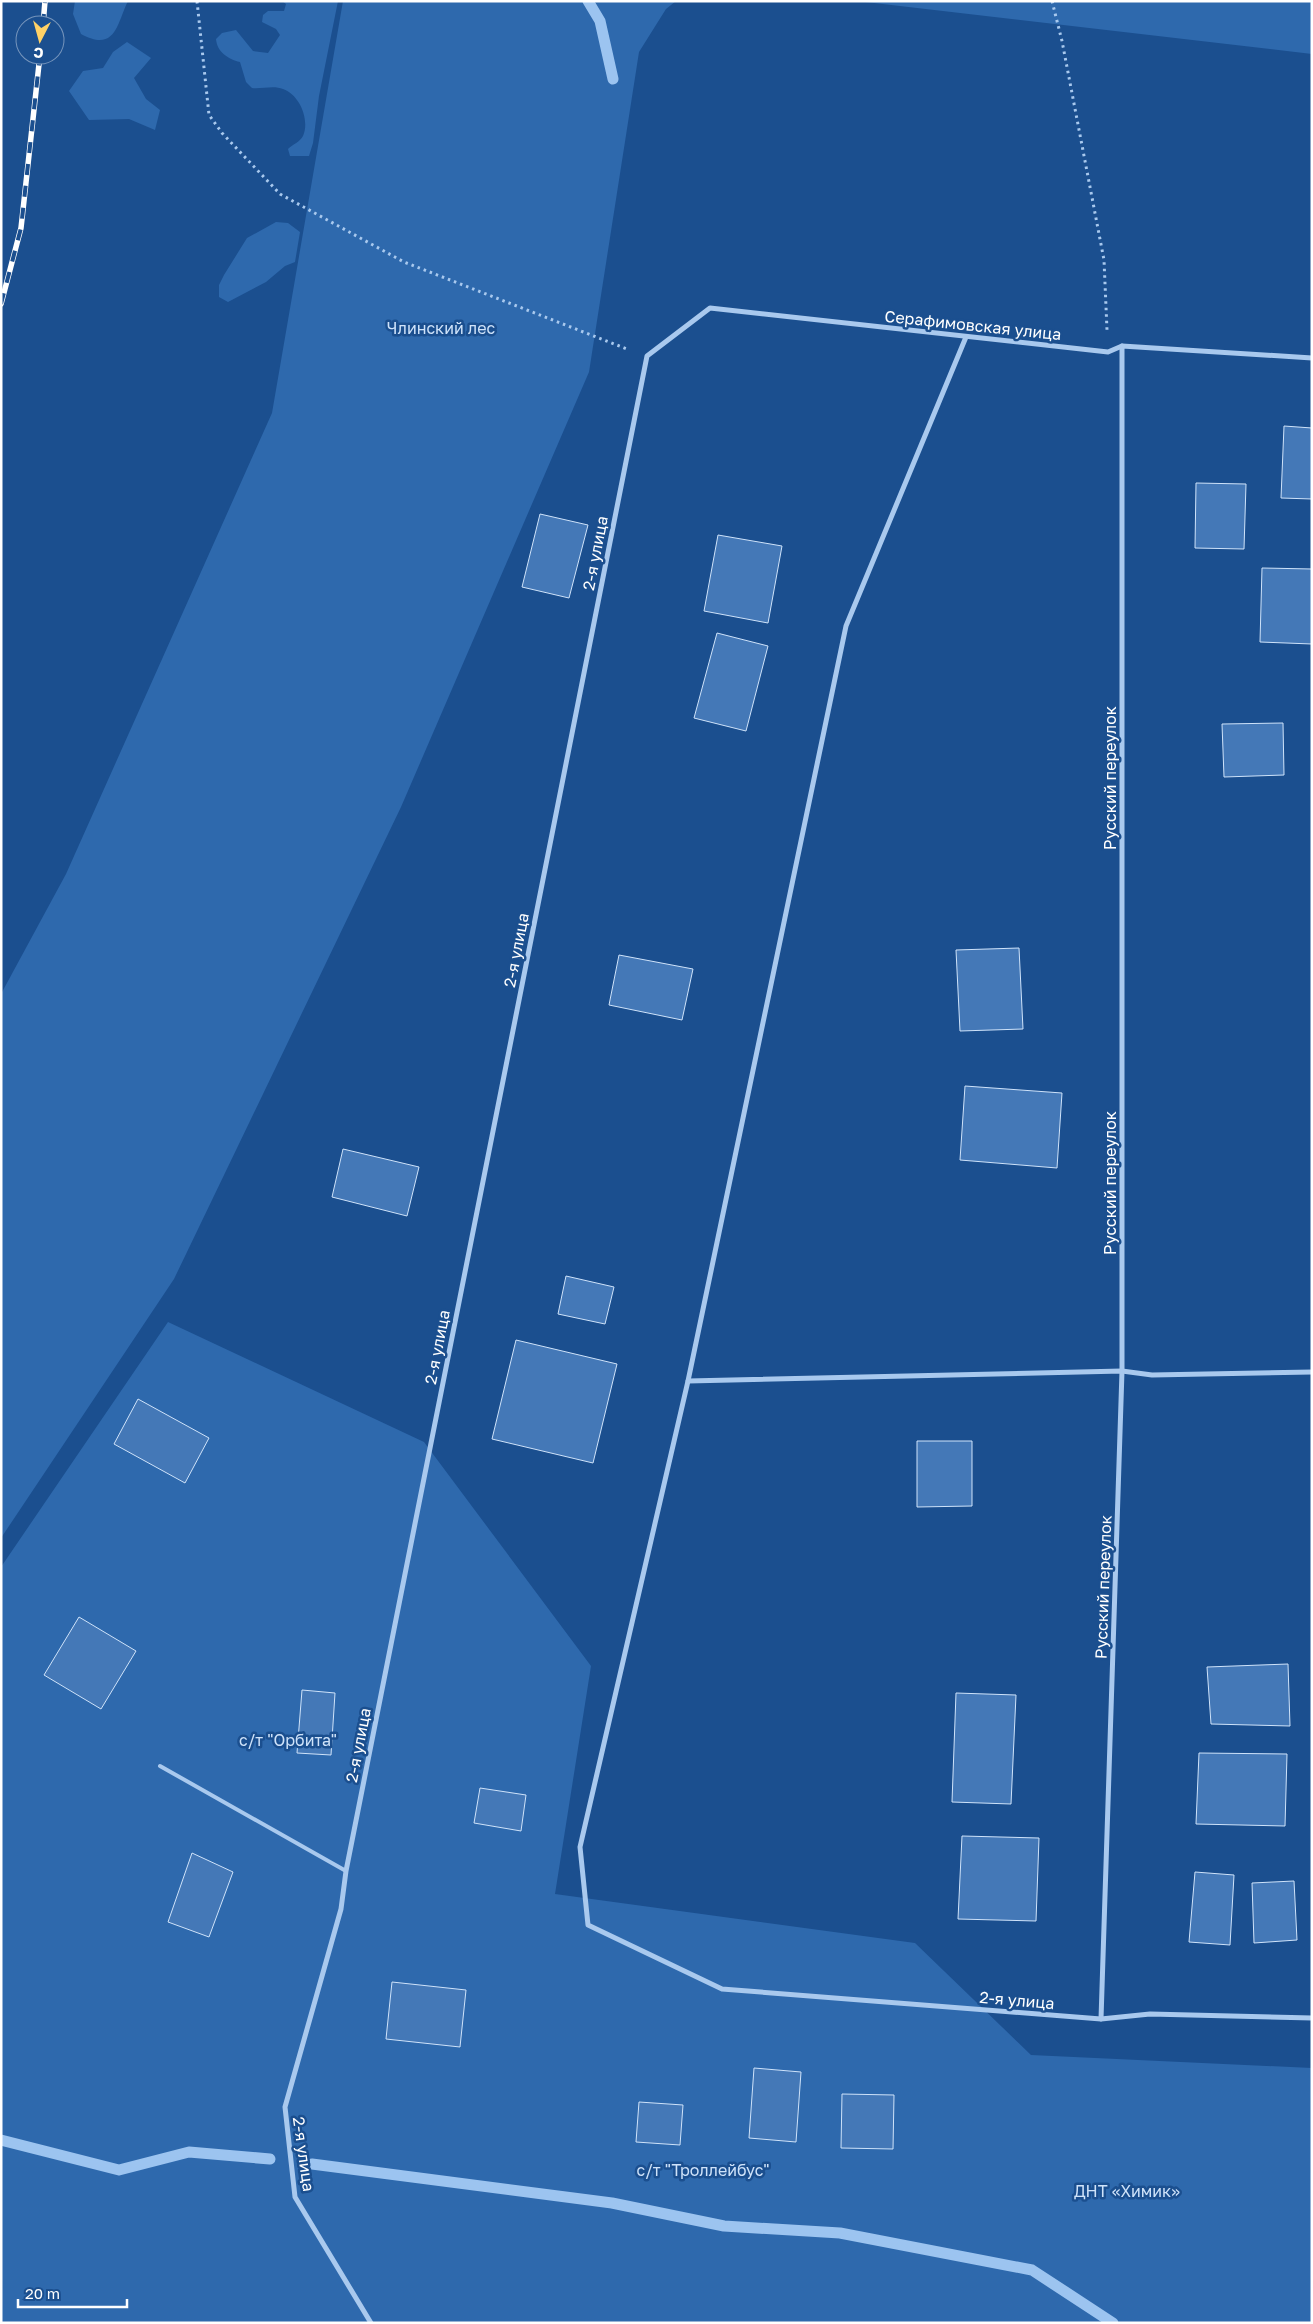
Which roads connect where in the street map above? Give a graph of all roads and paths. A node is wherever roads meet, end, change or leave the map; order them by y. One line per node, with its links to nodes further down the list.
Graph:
1 (197, 1): 6 (path)
2 (1052, 1): 5 (path)
3 (966, 337): 5 (street, Серафимовская улица); 6 (street, Серафимовская улица); 10 (street)
4 (1122, 346): 5 (street, Серафимовская улица); 7 (street, Серафимовская улица); 8 (street, Русский переулок)
5 (1108, 352)
6 (647, 356): 12 (street, 2-я улица)
7 (1312, 358)
8 (1122, 1371): 9 (street); 10 (street); 14 (street, Русский переулок)
9 (1312, 1372)
10 (688, 1381): 14 (street, 2-я улица)
11 (160, 1766): 12 (lane)
12 (346, 1871): 15 (street, 2-я улица)
13 (1312, 2018): 14 (street, 2-я улица)
14 (1101, 2019)
15 (371, 2323)

